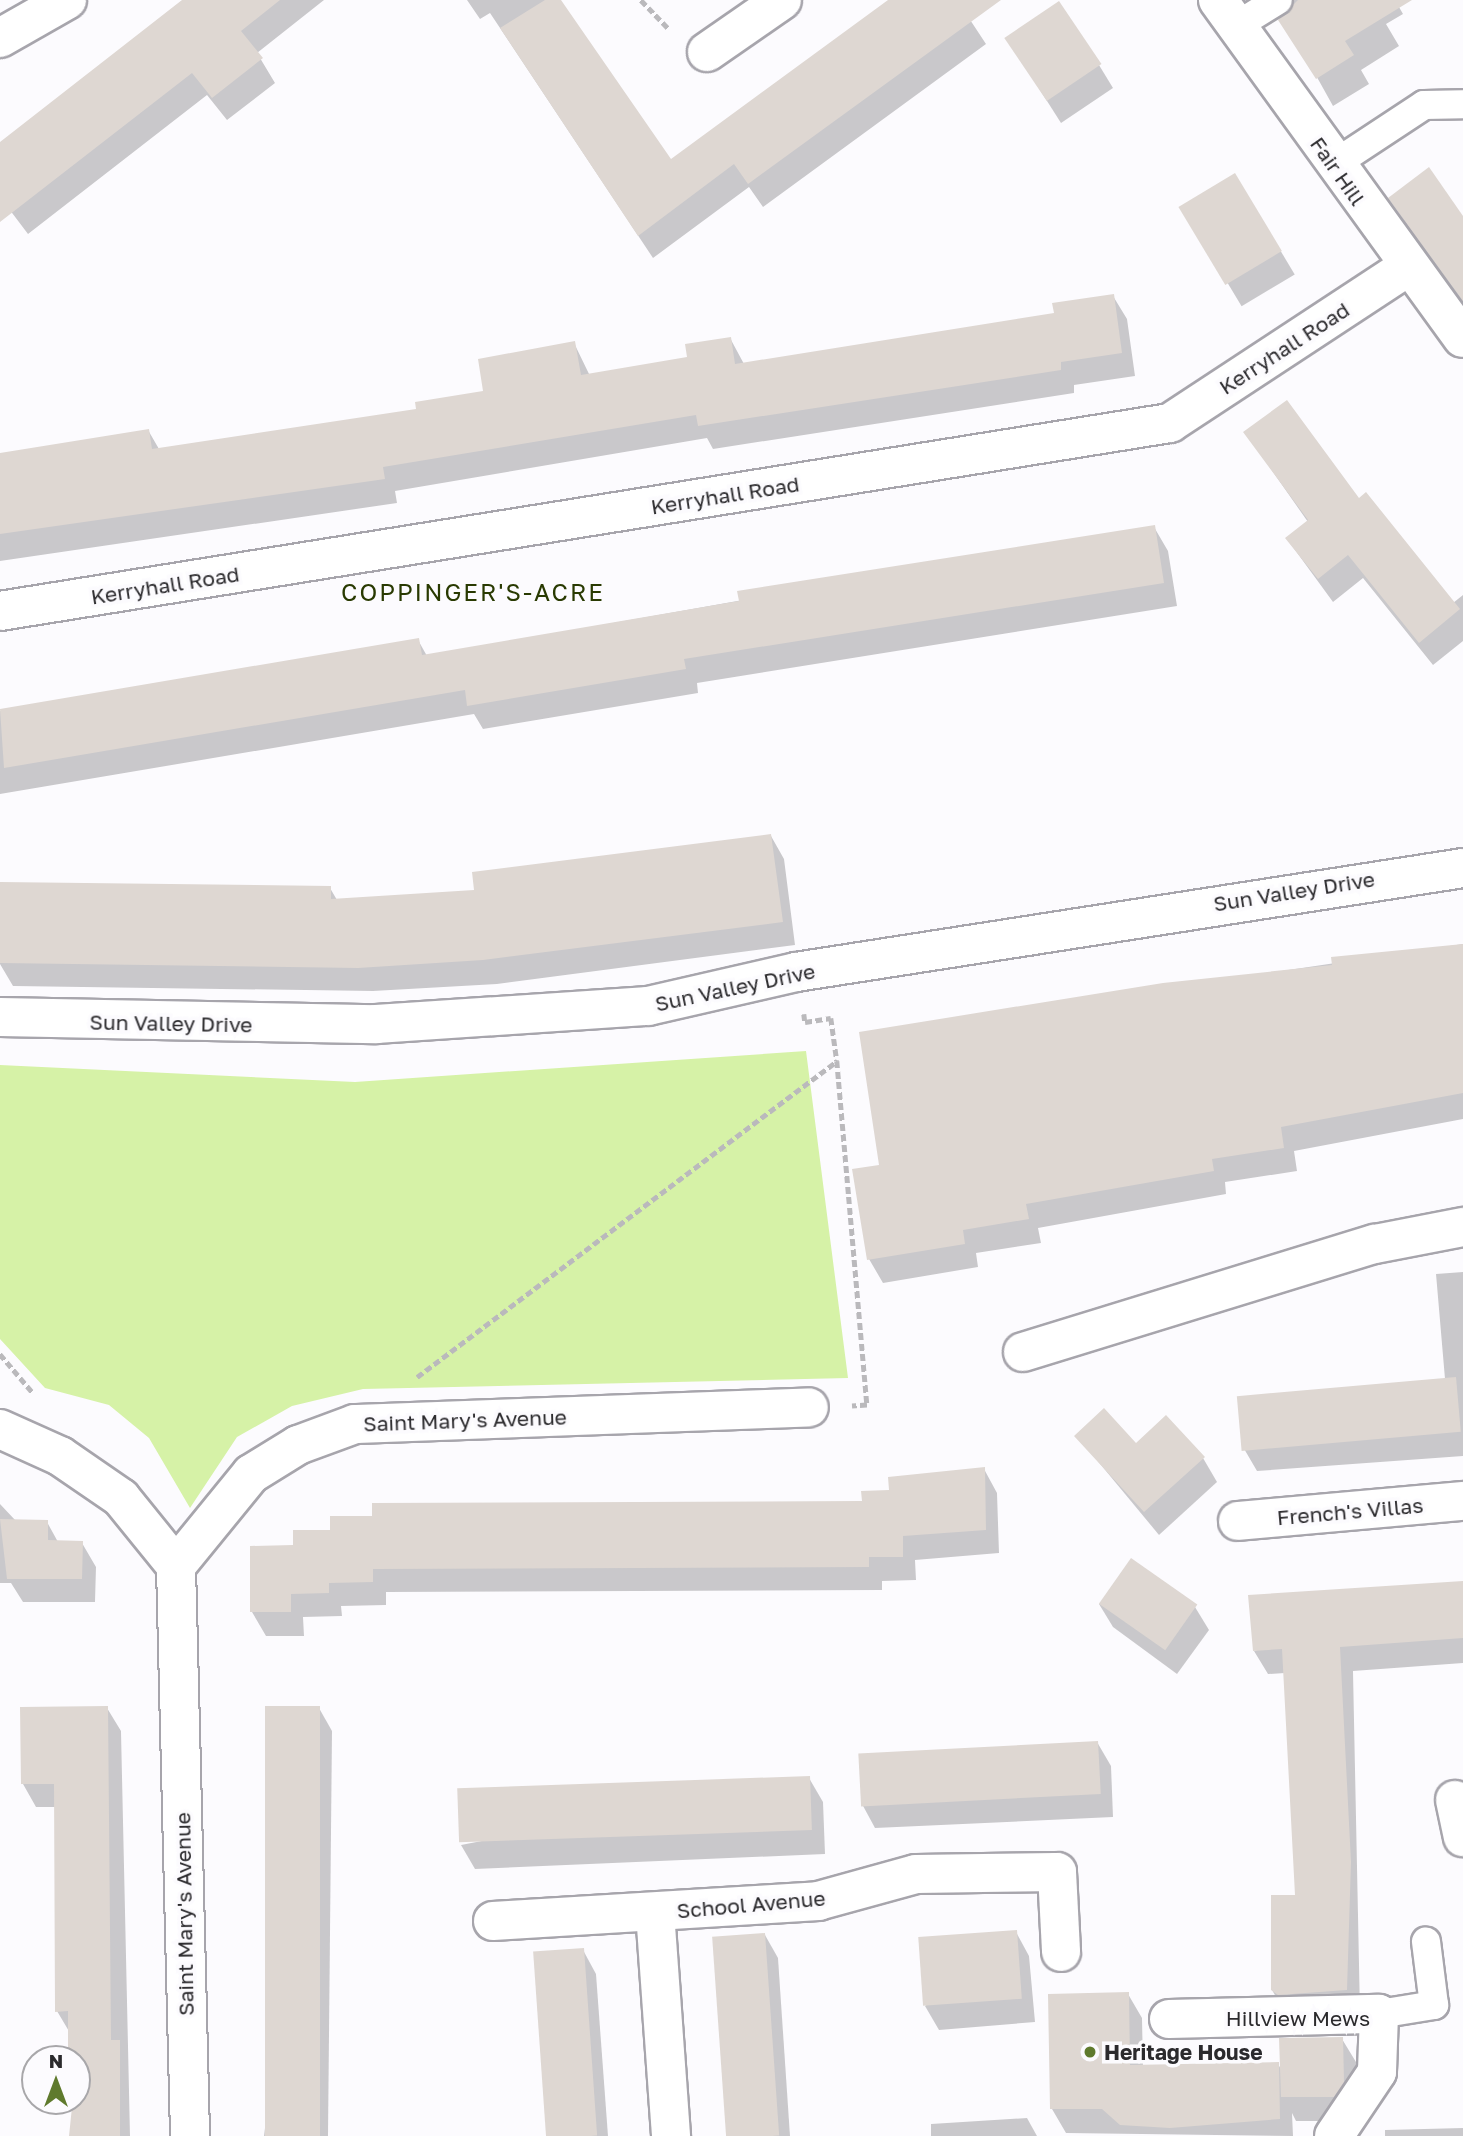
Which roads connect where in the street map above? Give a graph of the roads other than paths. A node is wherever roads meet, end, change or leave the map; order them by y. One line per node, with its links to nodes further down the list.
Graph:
1 (67, 0): 5 (street)
2 (782, 0): 6 (street)
3 (1278, 0): 4 (lane)
4 (1227, 13): 8 (street, Fair Hill)
5 (0, 38)
6 (707, 52)
7 (1463, 104): 8 (lane)
8 (1334, 165): 9 (street, Fair Hill)
9 (1406, 268): 10 (street, Fair Hill); 11 (street, Kerryhall Road)
10 (1463, 338)
11 (0, 611)
12 (1463, 868): 13 (street, Sun Valley Drive)
13 (0, 1017)
14 (1463, 1227): 15 (street)
15 (1023, 1352)
16 (809, 1407): 20 (street, Saint Mary's Avenue)
17 (0, 1429): 20 (street)
18 (1463, 1501): 19 (street, French's Villas)
19 (1238, 1521)
20 (176, 1566): 29 (street, Saint Mary's Avenue)
21 (1455, 1800): 22 (street)
22 (1463, 1838)
23 (655, 1912): 24 (street, School Avenue); 26 (street, School Avenue); 30 (street, School Avenue)
24 (494, 1921)
25 (1426, 1942): 27 (lane)
26 (1061, 1952)
27 (1379, 2014): 28 (street, Hillview Mews); 31 (street, Hillview Mews)
28 (1169, 2019)
29 (190, 2136)
30 (671, 2136)
31 (1334, 2136)

